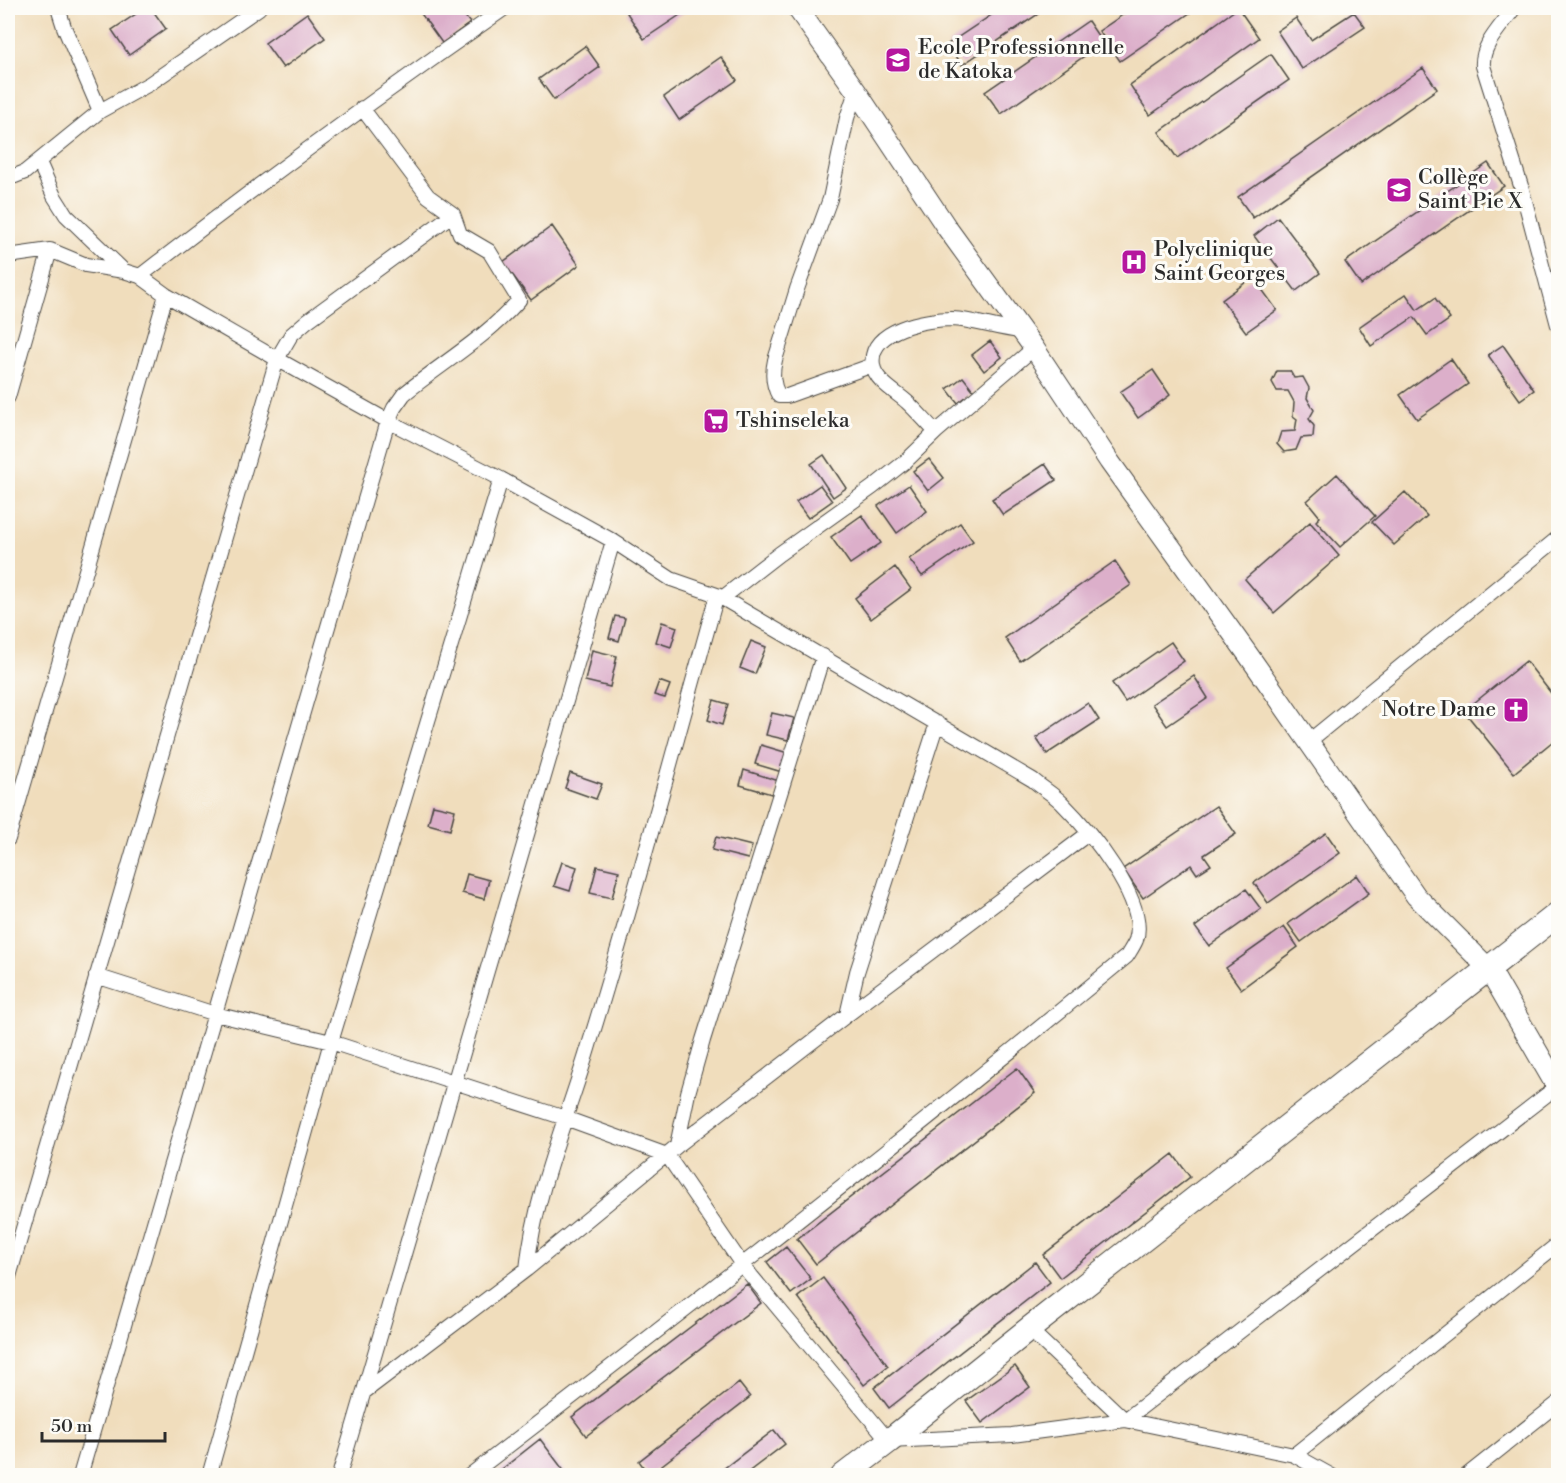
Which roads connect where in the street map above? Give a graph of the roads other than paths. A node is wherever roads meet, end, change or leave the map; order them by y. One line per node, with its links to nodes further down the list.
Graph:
1 (58, 8): 8 (street)
2 (259, 8): 8 (street)
3 (505, 8): 7 (street)
4 (1514, 8): 17 (street)
5 (806, 12): 6 (street)
6 (856, 91): 18 (street); 21 (street)
7 (363, 108): 11 (street); 15 (street)
8 (100, 111): 9 (street)
9 (39, 162): 10 (street); 14 (street)
10 (8, 174)
11 (453, 214): 20 (street); 23 (street)
12 (50, 250): 13 (street); 14 (street); 22 (street)
13 (8, 256)
14 (124, 271): 15 (street)
15 (140, 276): 16 (street)
16 (166, 295): 20 (street); 33 (street)
17 (1558, 325)
18 (1021, 331): 19 (street); 21 (street)
19 (1034, 348): 24 (street); 31 (street)
20 (277, 359): 23 (street); 36 (street)
21 (873, 365): 24 (street)
22 (8, 397)
23 (388, 421): 25 (street); 37 (street)
24 (936, 432): 28 (street)
25 (501, 479): 27 (street); 39 (street)
26 (1558, 538): 31 (street)
27 (612, 541): 28 (street); 40 (street)
28 (719, 597): 29 (street); 42 (street)
29 (823, 656): 30 (street); 43 (street)
30 (937, 723): 32 (street); 38 (street)
31 (1308, 742): 35 (street)
32 (1089, 833): 38 (street); 45 (street)
33 (8, 839)
34 (1558, 914): 35 (highway)
35 (1489, 969): 41 (main road); 48 (highway)
36 (96, 976): 37 (street); 47 (street)
37 (215, 1014): 39 (street); 54 (street)
38 (847, 1015): 43 (street)
39 (332, 1042): 40 (street); 55 (street)
40 (453, 1082): 42 (street); 49 (street)
41 (1558, 1087): 51 (street)
42 (565, 1118): 43 (street); 46 (street)
43 (672, 1151): 45 (street); 46 (street)
44 (1558, 1244): 53 (street)
45 (743, 1266): 52 (street); 57 (street)
46 (527, 1269): 49 (street)
47 (8, 1280)
48 (1029, 1329): 51 (street); 52 (highway)
49 (364, 1392): 56 (street)
50 (1558, 1403): 60 (street)
51 (1125, 1420): 52 (street); 53 (street)
52 (889, 1441): 58 (highway)
53 (1294, 1455): 59 (street)
54 (80, 1476)
55 (209, 1476)
56 (339, 1476)
57 (469, 1476)
58 (843, 1476)
59 (1332, 1476)
60 (1466, 1476)

